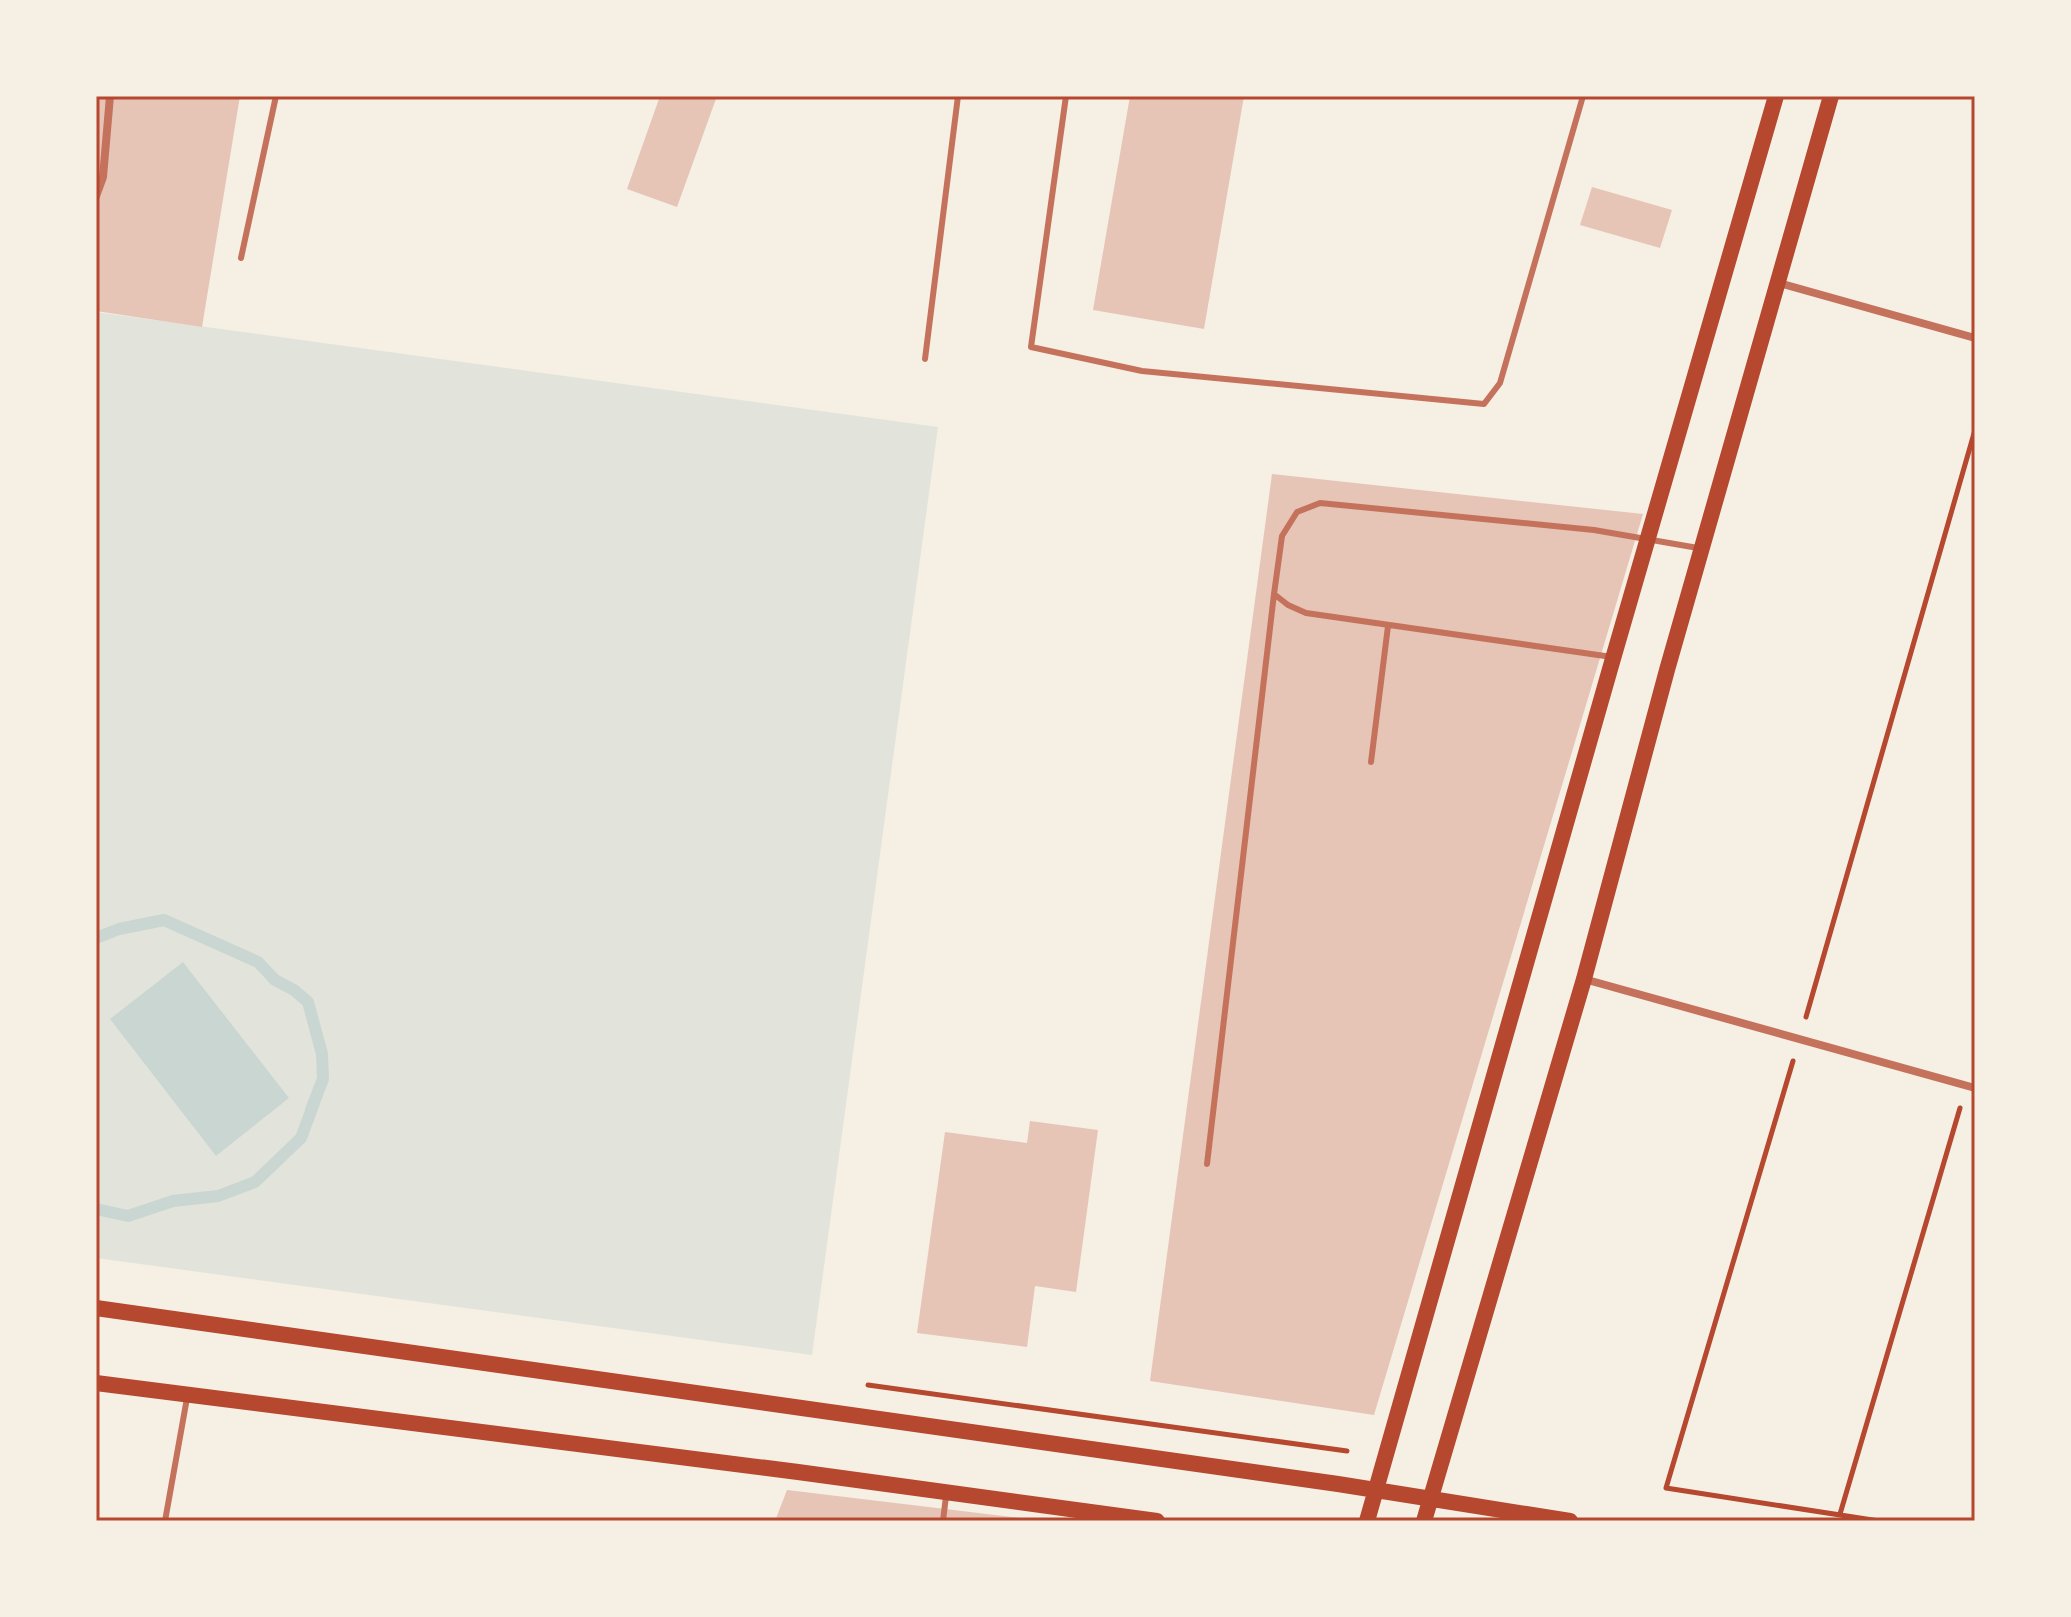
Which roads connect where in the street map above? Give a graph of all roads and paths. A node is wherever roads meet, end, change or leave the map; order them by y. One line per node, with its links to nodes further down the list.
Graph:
1 (110, 96): 8 (street)
2 (276, 96): 9 (lane)
3 (958, 96): 12 (lane)
4 (1066, 96): 5 (lane)
5 (1583, 96)
6 (1776, 96): 14 (main road)
7 (1831, 96): 10 (main road)
8 (96, 196)
9 (241, 258)
10 (1779, 283): 11 (street); 15 (main road)
11 (1975, 338)
12 (925, 359)
13 (1975, 430): 21 (path)
14 (1645, 538): 15 (lane); 16 (lane); 18 (main road)
15 (1702, 549): 20 (main road)
16 (1274, 594): 17 (lane); 23 (lane)
17 (1388, 626): 18 (lane); 19 (lane)
18 (1612, 657): 27 (main road)
19 (1371, 762)
20 (1584, 979): 21 (street); 29 (main road)
21 (1800, 1039): 22 (street); 30 (path)
22 (1971, 1087): 30 (path)
23 (1207, 1164)
24 (96, 1308): 27 (main road)
25 (96, 1383): 26 (main road)
26 (187, 1394): 28 (main road); 31 (lane)
27 (1375, 1490): 29 (main road); 34 (main road)
28 (947, 1492): 32 (lane); 33 (main road)
29 (1430, 1499): 35 (main road); 36 (main road)
30 (1840, 1514): 37 (path)
31 (165, 1521)
32 (943, 1521)
33 (1157, 1521)
34 (1367, 1521)
35 (1424, 1521)
36 (1570, 1521)
37 (1879, 1521)

